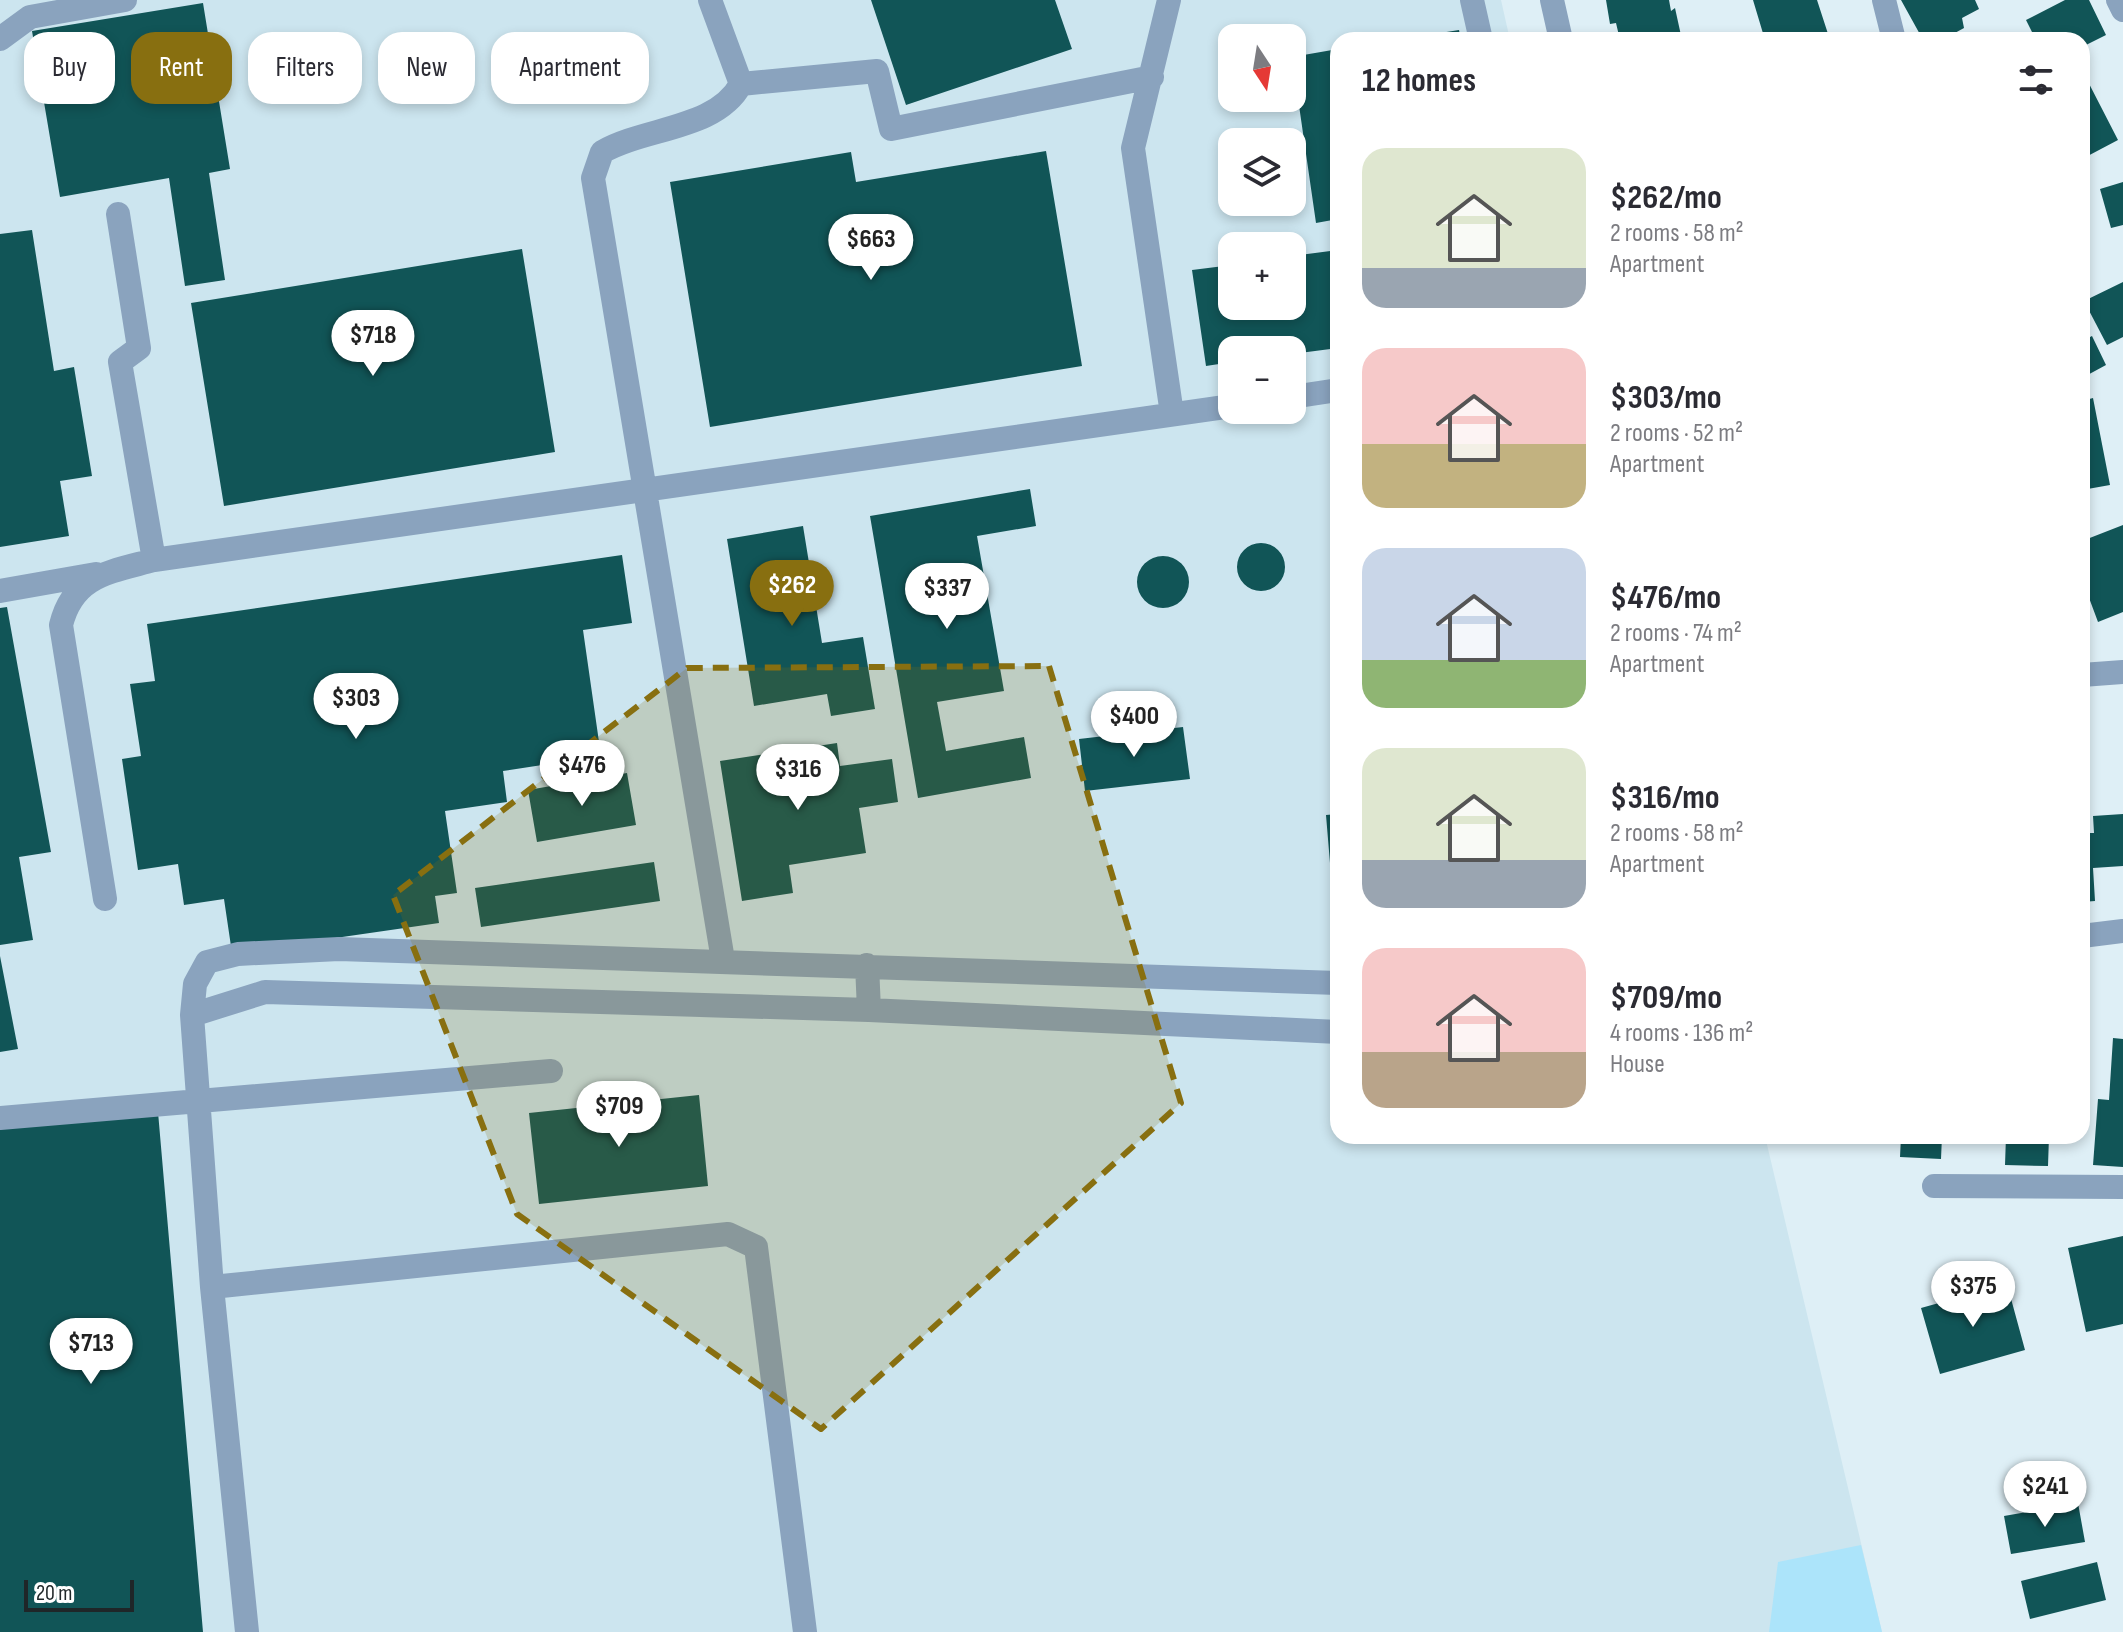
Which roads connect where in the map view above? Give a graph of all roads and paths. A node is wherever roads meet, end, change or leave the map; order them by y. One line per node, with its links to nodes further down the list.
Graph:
1 (125, 0): 12 (street)
2 (710, 0): 14 (street)
3 (1169, 0): 13 (street)
4 (1472, 0): 9 (street)
5 (1552, 0): 10 (street)
6 (1884, 0): 11 (street)
7 (2118, 0): 8 (street)
8 (2123, 10)
9 (1479, 32)
10 (1559, 32)
11 (1892, 32)
12 (0, 39)
13 (1152, 77): 14 (street); 19 (street)
14 (741, 84): 20 (street)
15 (118, 214): 21 (street)
16 (1330, 391): 17 (street)
17 (1306, 395)
18 (1218, 408): 19 (street)
19 (1172, 414): 20 (street)
20 (645, 491): 21 (street); 29 (street)
21 (154, 560): 22 (street)
22 (107, 572): 23 (street); 26 (street)
23 (0, 591)
24 (2123, 672): 25 (street)
25 (2090, 674)
26 (105, 899)
27 (2123, 931): 28 (street)
28 (2090, 935)
29 (723, 960): 30 (street); 33 (street)
30 (867, 965): 31 (street); 32 (street)
31 (1330, 983)
32 (869, 1010): 33 (street); 34 (street)
33 (192, 1015): 36 (street)
34 (1330, 1032)
35 (551, 1071): 36 (street)
36 (198, 1101): 37 (street); 40 (street)
37 (0, 1118)
38 (1934, 1186): 39 (street)
39 (2123, 1187)
40 (212, 1287): 41 (street); 42 (street)
41 (247, 1632)
42 (805, 1632)

